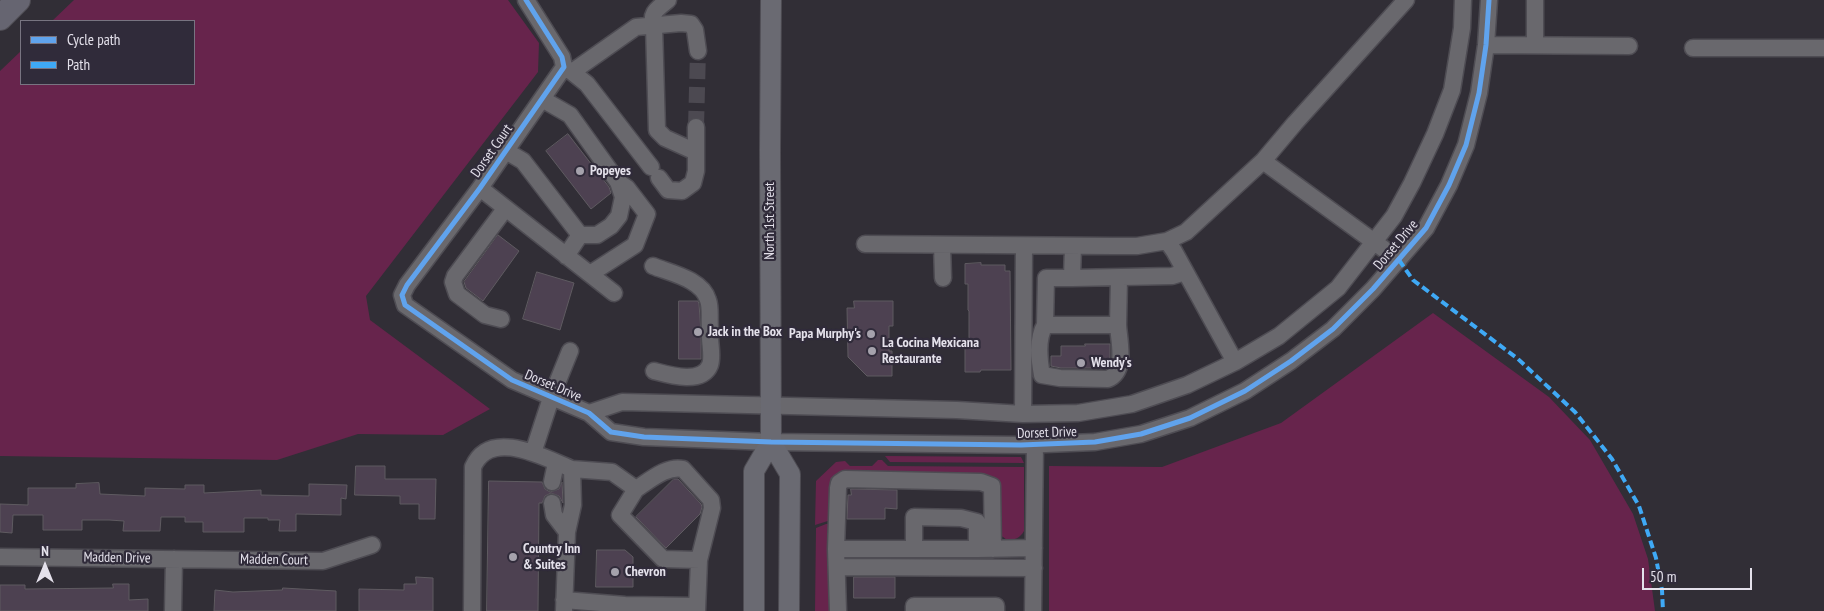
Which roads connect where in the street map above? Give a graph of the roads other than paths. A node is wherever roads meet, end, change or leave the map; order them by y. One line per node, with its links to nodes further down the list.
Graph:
1 (18, 0): 9 (highway)
2 (526, 0): 17 (street)
3 (668, 0): 10 (street)
4 (1406, 0): 22 (street)
5 (1463, 0): 28 (street, Dorset Drive)
6 (1489, 0): 11 (street, Dorset Drive)
7 (1535, 0): 12 (street)
8 (770, 2): 50 (main road, North 1st Street)
9 (0, 18)
10 (654, 26): 16 (street); 17 (street); 21 (street)
11 (1486, 45): 12 (street); 34 (street, Dorset Drive)
12 (1535, 45): 13 (street)
13 (1628, 46)
14 (1693, 48): 15 (street)
15 (1824, 48)
16 (698, 51)
17 (568, 69): 18 (street, Dorset Court); 21 (street)
18 (542, 99): 20 (street, Dorset Court); 23 (street)
19 (696, 127): 21 (street)
20 (506, 151): 24 (street, Dorset Court); 26 (street)
21 (696, 152)
22 (1263, 161): 27 (street); 28 (street)
23 (618, 182): 26 (street); 37 (street)
24 (480, 188): 25 (street); 42 (street, Dorset Court)
25 (505, 209): 33 (street); 43 (street)
26 (580, 236): 33 (street)
27 (1167, 241): 32 (street); 36 (street)
28 (1375, 242): 34 (street); 47 (street, Dorset Drive)
29 (865, 244): 30 (street)
30 (942, 245): 31 (street); 38 (street)
31 (1024, 246): 32 (street); 52 (street)
32 (1073, 246): 39 (street)
33 (566, 256): 37 (street)
34 (1399, 260): 54 (street, Dorset Drive)
35 (653, 266): 48 (street)
36 (1185, 272): 40 (street); 47 (street)
37 (590, 274): 41 (street)
38 (943, 278)
39 (1072, 278): 40 (street); 44 (street)
40 (1119, 278): 45 (street)
41 (614, 293)
42 (402, 295): 49 (street, Dorset Drive)
43 (501, 319)
44 (1045, 325): 45 (street); 45 (street)
45 (1118, 325)
46 (570, 351): 49 (street)
47 (1235, 362): 52 (street, Dorset Drive)
48 (654, 371)
49 (550, 398): 51 (street, Dorset Drive); 55 (street)
50 (771, 406): 51 (street, Dorset Drive); 52 (street, Dorset Drive); 53 (main road, North 1st Street)
51 (589, 413): 53 (street, Dorset Drive)
52 (1023, 414)
53 (771, 442): 54 (street, Dorset Drive); 78 (main road); 79 (main road)
54 (1035, 445): 63 (street)
55 (533, 453): 56 (street); 77 (street)
56 (556, 462): 57 (street); 58 (street)
57 (572, 469): 59 (street); 61 (street)
58 (552, 482)
59 (636, 489): 69 (street); 69 (street)
60 (552, 503): 61 (street)
61 (567, 532): 72 (street)
62 (372, 545): 68 (street, Madden Court)
63 (1034, 548): 66 (street); 71 (street)
64 (836, 549): 65 (street); 66 (street); 70 (street)
65 (914, 549): 66 (street); 66 (street)
66 (985, 549)
67 (0, 557): 68 (street, Madden Drive)
68 (174, 559): 76 (street)
69 (699, 560): 75 (street)
70 (837, 567): 71 (street); 80 (street)
71 (1034, 568): 83 (street)
72 (564, 605): 73 (street)
73 (600, 607): 74 (street)
74 (661, 608): 75 (street)
75 (697, 608)
76 (173, 611)
77 (472, 611)
78 (754, 611)
79 (789, 611)
80 (838, 611)
81 (914, 611): 82 (street)
82 (996, 611)
83 (1033, 611)

